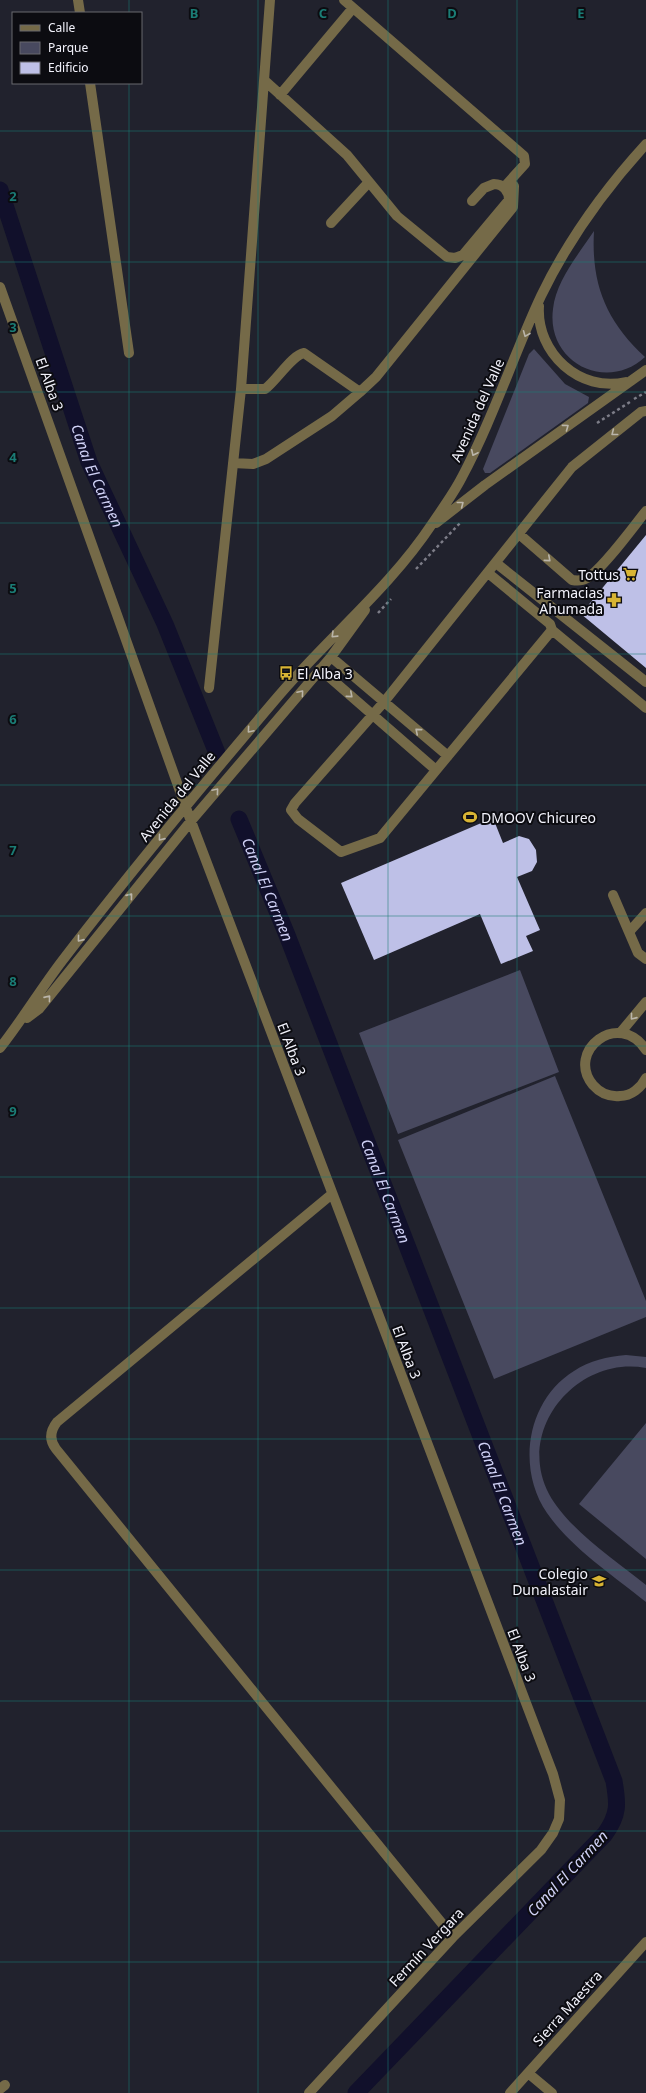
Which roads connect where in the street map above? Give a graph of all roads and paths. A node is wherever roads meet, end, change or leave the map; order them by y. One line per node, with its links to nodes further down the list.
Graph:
1 (78, 0): 5 (street)
2 (270, 0): 6 (street)
3 (344, 0): 4 (street)
4 (353, 8): 8 (street); 11 (street)
5 (80, 12)
6 (264, 80): 8 (street); 19 (street)
7 (90, 84): 16 (street)
8 (280, 95): 10 (street)
9 (646, 144): 15 (street, Avenida del Valle)
10 (369, 182): 11 (street); 13 (street)
11 (507, 184): 12 (street); 20 (street)
12 (472, 201)
13 (331, 223)
14 (0, 287): 45 (street, El Alba 3)
15 (540, 298): 18 (street, Avenida del Valle); 27 (street, Avenida del Valle, one-way to 27)
16 (129, 353)
17 (646, 370): 18 (street, Avenida del Valle)
18 (630, 381): 27 (street, Avenida del Valle, one-way to 18)
19 (241, 389): 20 (street); 24 (street)
20 (360, 392): 24 (street)
21 (646, 392): 23 (path)
22 (646, 411): 28 (street, one-way to 28)
23 (596, 424)
24 (234, 463): 39 (street)
25 (646, 511): 28 (street, one-way to 25)
26 (466, 517): 30 (path)
27 (430, 528): 33 (street, Avenida del Valle)
28 (519, 534): 29 (street)
29 (496, 563): 31 (street); 38 (street)
30 (413, 573)
31 (488, 573): 35 (street); 40 (street)
32 (392, 597): 34 (path)
33 (373, 598): 36 (street, Avenida del Valle); 45 (street, Avenida del Valle, one-way to 45)
34 (377, 615)
35 (552, 630): 41 (street); 43 (street)
36 (331, 658): 37 (street, Avenida del Valle); 40 (street)
37 (320, 669): 42 (street, one-way to 42); 46 (street, Avenida del Valle, one-way to 37)
38 (646, 682)
39 (209, 688)
40 (384, 702): 42 (street); 43 (street, one-way to 40)
41 (646, 708)
42 (372, 715): 44 (street); 44 (street)
43 (448, 756): 44 (street)
44 (436, 770)
45 (186, 808): 46 (street, El Alba 3); 52 (street, Avenida del Valle, one-way to 52)
46 (191, 821): 52 (street, Avenida del Valle, one-way to 46); 57 (street, El Alba 3)
47 (613, 895): 49 (street)
48 (646, 913): 49 (street)
49 (629, 932): 50 (street)
50 (646, 958)
51 (646, 1002): 53 (street, one-way to 53)
52 (19, 1024): 54 (street, Avenida del Valle)
53 (621, 1032): 55 (street); 56 (street)
54 (0, 1048)
55 (646, 1050)
56 (646, 1078)
57 (332, 1194): 58 (street, El Alba 3); 59 (street)
58 (560, 1819): 59 (street, Fermín Vergara)
59 (453, 1937): 62 (street, Fermín Vergara)
60 (646, 1942): 61 (street, Sierra Maestra)
61 (528, 2073): 63 (street, Sierra Maestra); 64 (street)
62 (309, 2093)
63 (510, 2093)
64 (552, 2093)

